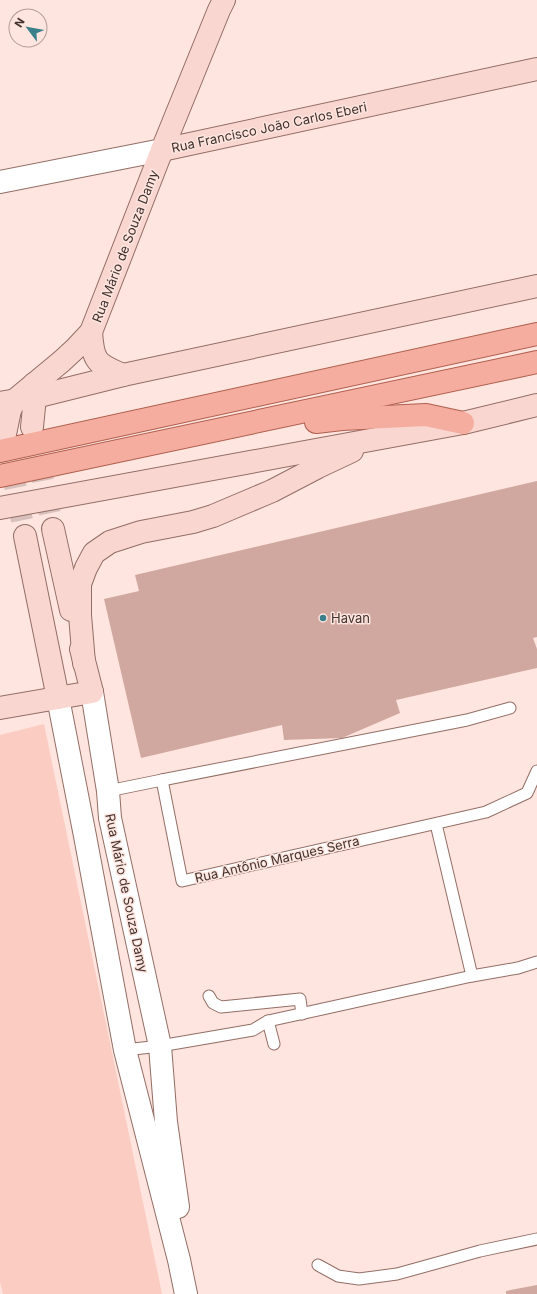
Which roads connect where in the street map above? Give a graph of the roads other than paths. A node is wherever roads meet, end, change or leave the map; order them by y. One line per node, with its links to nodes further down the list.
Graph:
1 (224, 0): 3 (main road, Rua Mário de Souza Damy)
2 (537, 69): 3 (main road, Rua Francisco João Carlos Eberi)
3 (162, 150): 4 (street, Rua Francisco João Carlos Eberi); 6 (main road, Rua Mário de Souza Damy)
4 (0, 182)
5 (537, 286): 9 (main road)
6 (91, 332): 9 (main road); 10 (main road, Rua Mário de Souza Damy)
7 (537, 334): 14 (main road)
8 (537, 362): 15 (main road)
9 (123, 375): 10 (main road)
10 (21, 396): 13 (main road); 14 (main road, Rua Mário de Souza Damy)
11 (537, 405): 12 (main road)
12 (463, 423): 15 (main road); 17 (main road); 20 (main road)
13 (32, 427)
14 (2, 442)
15 (132, 449): 16 (main road)
16 (0, 476)
17 (0, 508)
18 (53, 529): 20 (main road, Rua Mário de Souza Damy)
19 (25, 536): 22 (main road, Rua Mário de Souza Damy)
20 (84, 663): 21 (main road, Rua Mário de Souza Damy)
21 (92, 692): 22 (main road); 27 (street, Rua Mário de Souza Damy)
22 (58, 698): 23 (main road); 29 (street, Rua Mário de Souza Damy)
23 (0, 708)
24 (510, 708): 26 (lane)
25 (537, 771): 28 (lane, Rua Antônio Marques Serra)
26 (162, 780): 27 (lane); 28 (lane, Rua Antônio Marques Serra)
27 (108, 791): 29 (street); 36 (street, Rua Mário de Souza Damy)
28 (436, 824): 31 (lane)
29 (85, 836): 37 (street, Rua Mário de Souza Damy)
30 (537, 962): 31 (lane)
31 (472, 976): 33 (lane)
32 (210, 996): 33 (lane)
33 (302, 1014): 34 (lane)
34 (268, 1021): 35 (lane); 36 (lane)
35 (274, 1044)
36 (160, 1046): 37 (lane); 39 (street, Rua Mário de Souza Damy)
37 (125, 1050): 39 (street, Rua Mário de Souza Damy)
38 (537, 1239): 40 (lane)
39 (179, 1260): 41 (street, Rua Mário de Souza Damy)
40 (318, 1265)
41 (186, 1294)

